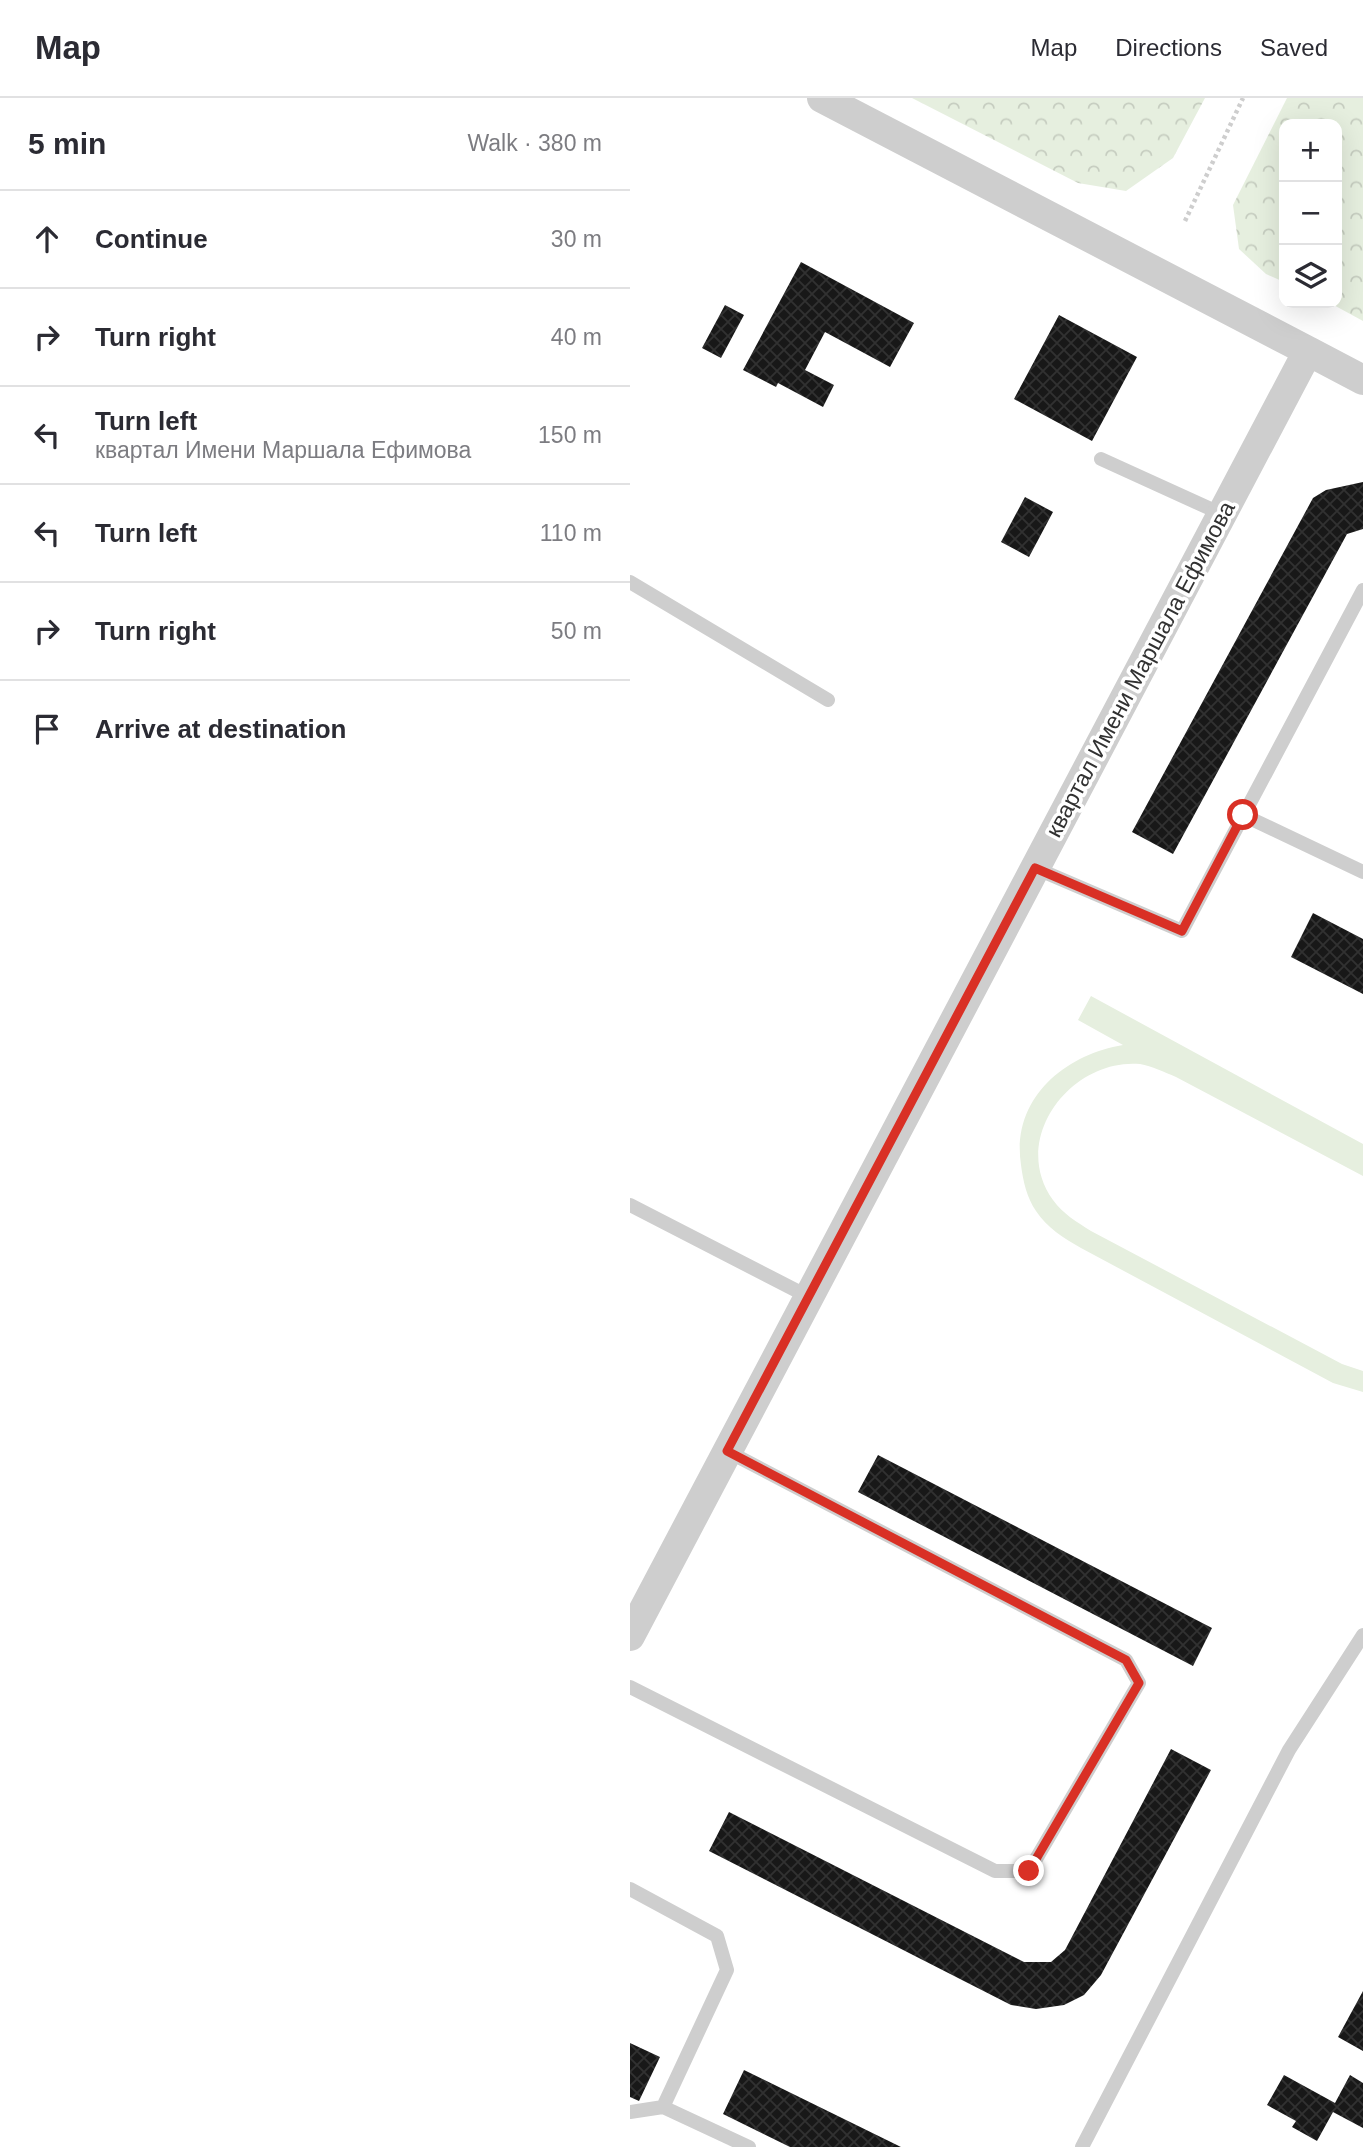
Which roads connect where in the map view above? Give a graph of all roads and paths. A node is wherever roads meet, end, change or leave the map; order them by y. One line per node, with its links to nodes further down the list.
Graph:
1 (822, 98): 4 (street)
2 (1243, 98): 3 (path)
3 (1185, 221)
4 (1308, 351): 5 (street); 7 (street, квартал Имени Маршала Ефимова)
5 (1363, 380)
6 (1101, 459): 7 (lane)
7 (1222, 514): 12 (street, квартал Имени Маршала Ефимова)
8 (630, 582): 10 (lane)
9 (1363, 590): 11 (lane)
10 (828, 700)
11 (1243, 815): 12 (lane); 13 (lane)
12 (1035, 868): 15 (street, квартал Имени Маршала Ефимова)
13 (1363, 872)
14 (630, 1205): 15 (lane)
15 (809, 1297): 16 (street, квартал Имени Маршала Ефимова)
16 (727, 1451): 18 (street, квартал Имени Маршала Ефимова); 19 (lane)
17 (1363, 1635): 24 (lane)
18 (630, 1636)
19 (630, 1687)
20 (630, 1889): 21 (lane)
21 (663, 2107): 22 (lane); 23 (lane)
22 (630, 2112)
23 (749, 2147)
24 (1082, 2147)

